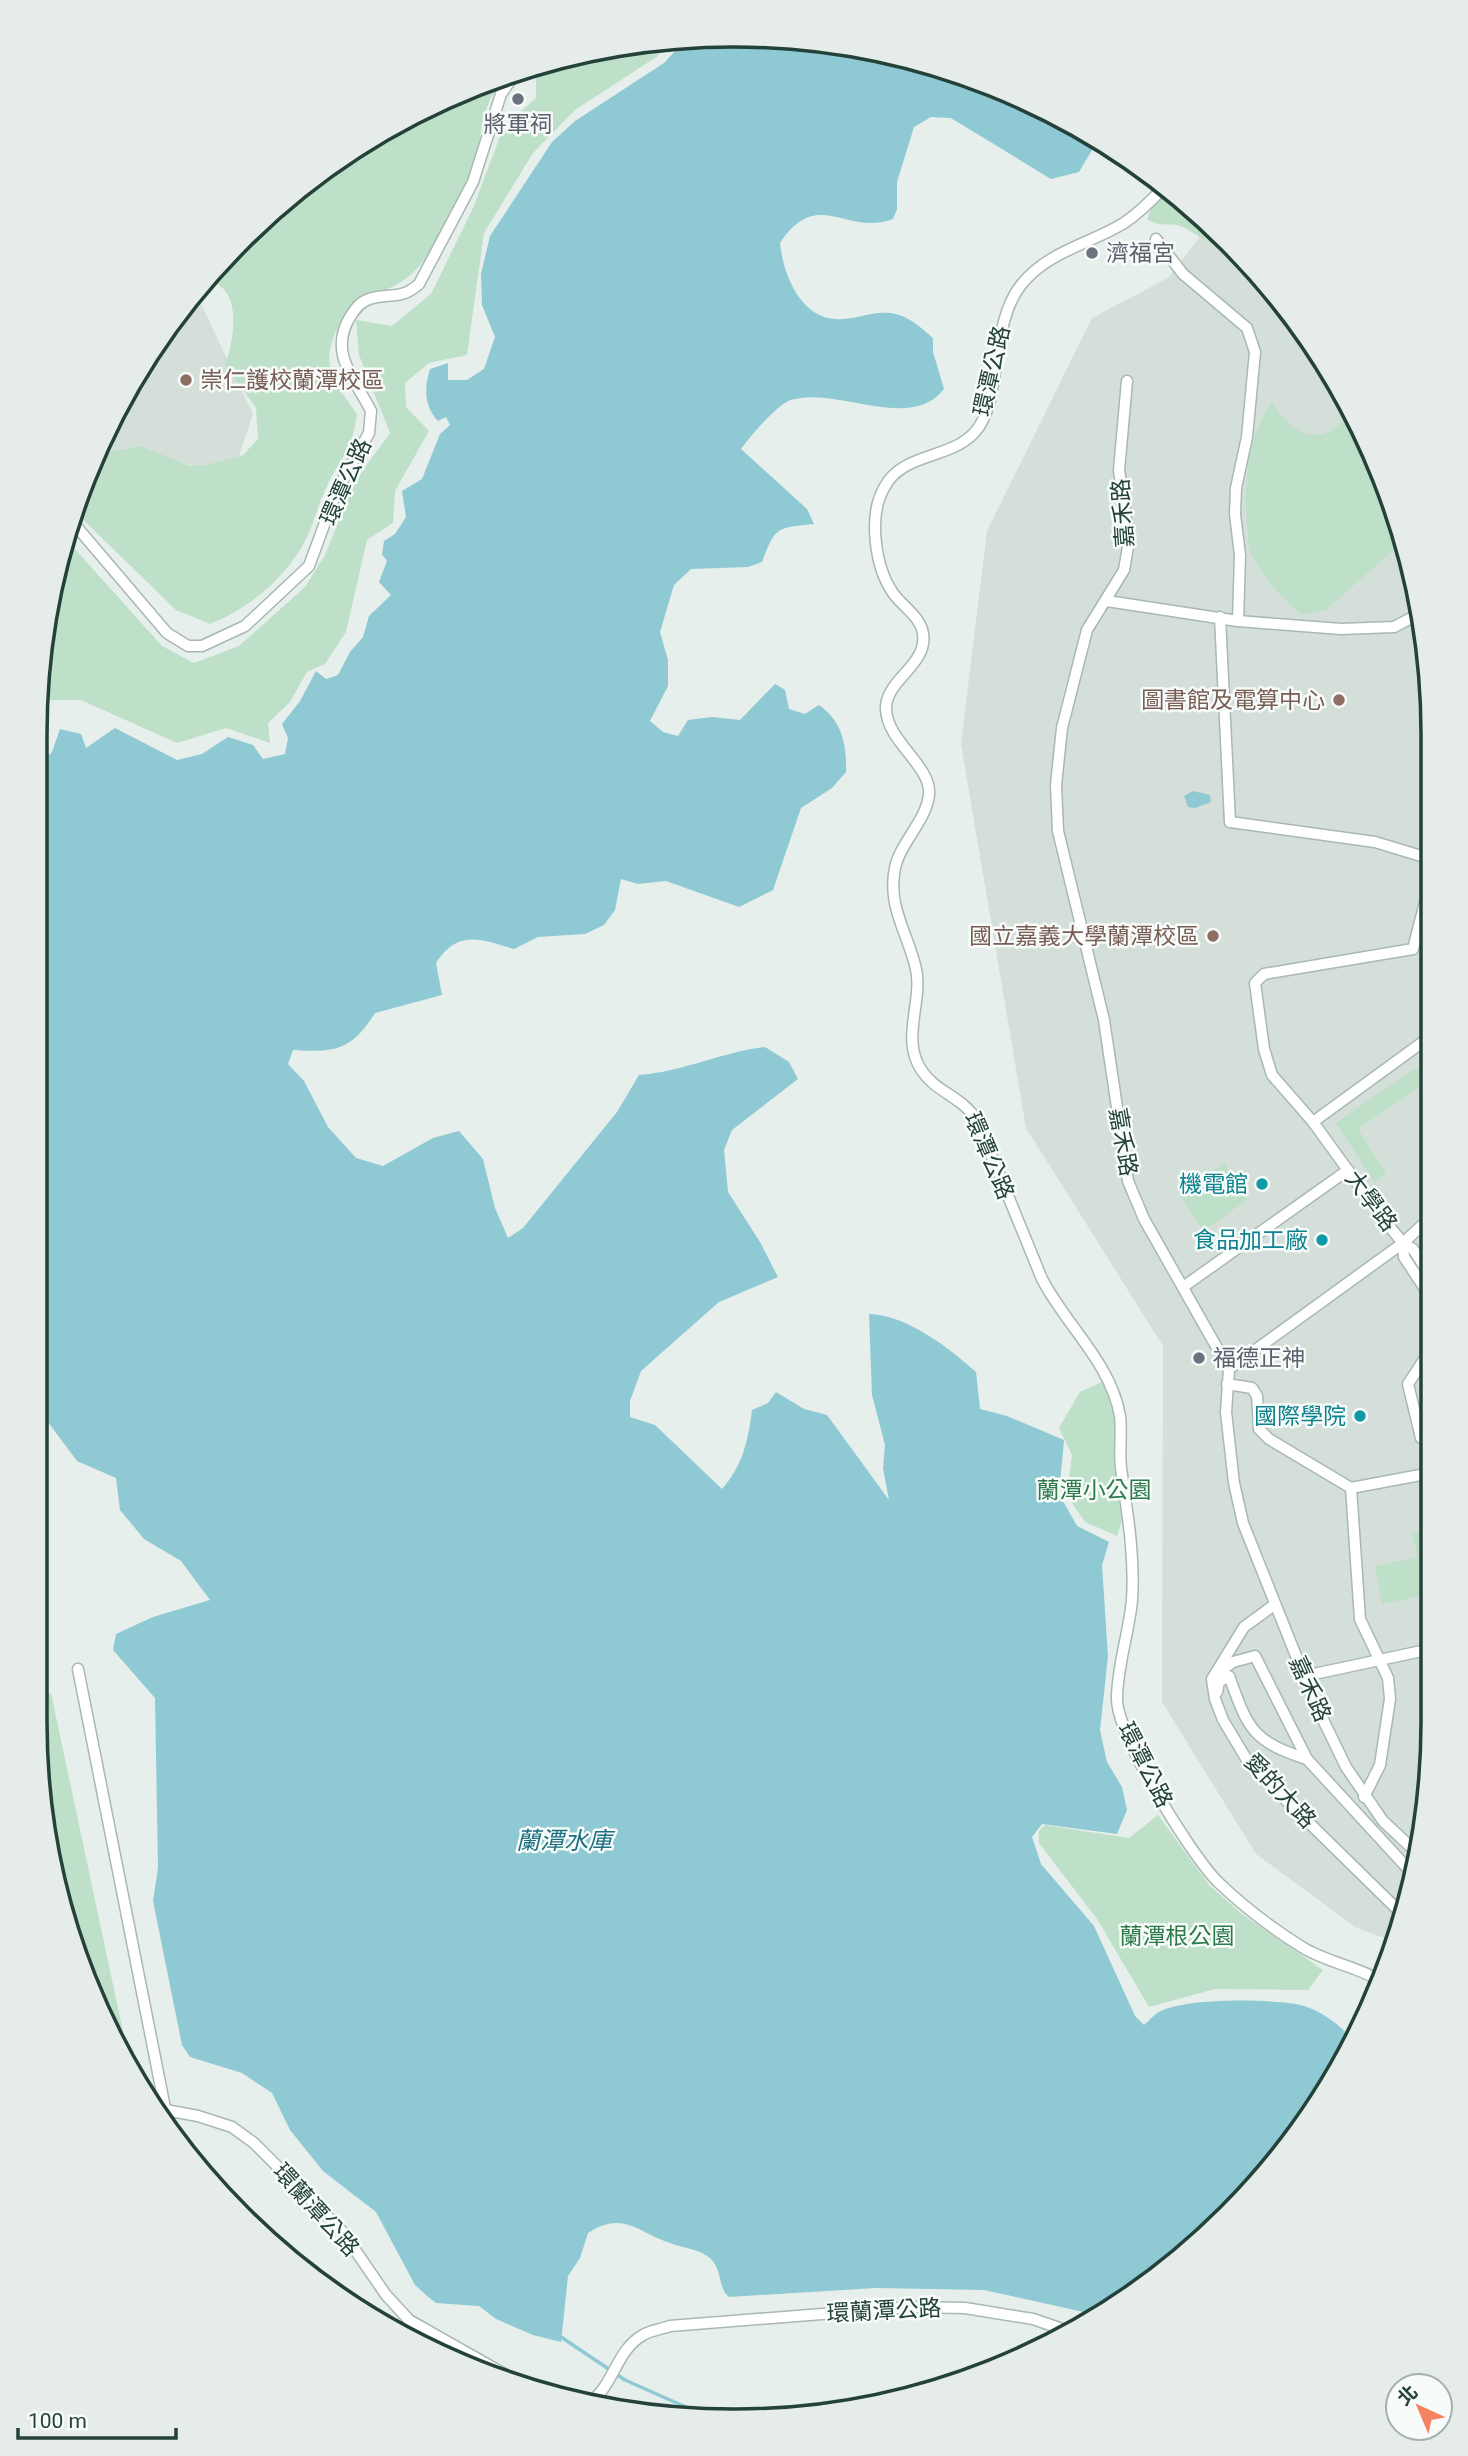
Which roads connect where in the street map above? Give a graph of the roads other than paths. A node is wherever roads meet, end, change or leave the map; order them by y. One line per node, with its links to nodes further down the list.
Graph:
1 (505, 87): 5 (street, 環潭公路)
2 (1157, 193): 38 (street, 環潭公路)
3 (1156, 239): 9 (street)
4 (1127, 381): 6 (street, 嘉禾路)
5 (79, 530)
6 (1107, 601): 7 (street); 19 (street, 嘉禾路)
7 (1220, 617): 9 (street); 10 (street)
8 (1411, 618): 9 (street)
9 (1238, 621)
10 (1421, 856)
11 (1421, 920): 13 (street, 大學路)
12 (1421, 1044): 13 (street)
13 (1313, 1122): 14 (street, 大學路)
14 (1348, 1170): 16 (street, 大學路); 19 (street)
15 (1421, 1227): 16 (street)
16 (1403, 1243): 17 (street, 大學路); 18 (street); 21 (street)
17 (1421, 1261)
18 (1421, 1282)
19 (1183, 1287): 21 (street, 嘉禾路)
20 (1421, 1365): 23 (street)
21 (1229, 1369): 22 (street, 嘉禾路)
22 (1227, 1384): 25 (street); 26 (street, 嘉禾路)
23 (1421, 1438)
24 (1421, 1475): 25 (street)
25 (1351, 1488): 28 (street)
26 (1274, 1605): 31 (street); 34 (street, 嘉禾路)
27 (1421, 1651): 28 (street)
28 (1380, 1659): 30 (street); 34 (street)
29 (78, 1669): 39 (street)
30 (1314, 1675)
31 (1212, 1679): 32 (street, 愛的大路); 33 (street)
32 (1215, 1699): 33 (street); 37 (street, 愛的大路)
33 (1307, 1759): 36 (street)
34 (1364, 1797): 35 (street, 嘉禾路)
35 (1410, 1846)
36 (1405, 1866)
37 (1395, 1907)
38 (1371, 1976)
39 (158, 2095)
40 (167, 2110): 42 (street, 環蘭潭公路)
41 (1058, 2327): 43 (street, 環蘭潭公路)
42 (478, 2359)
43 (597, 2395)

